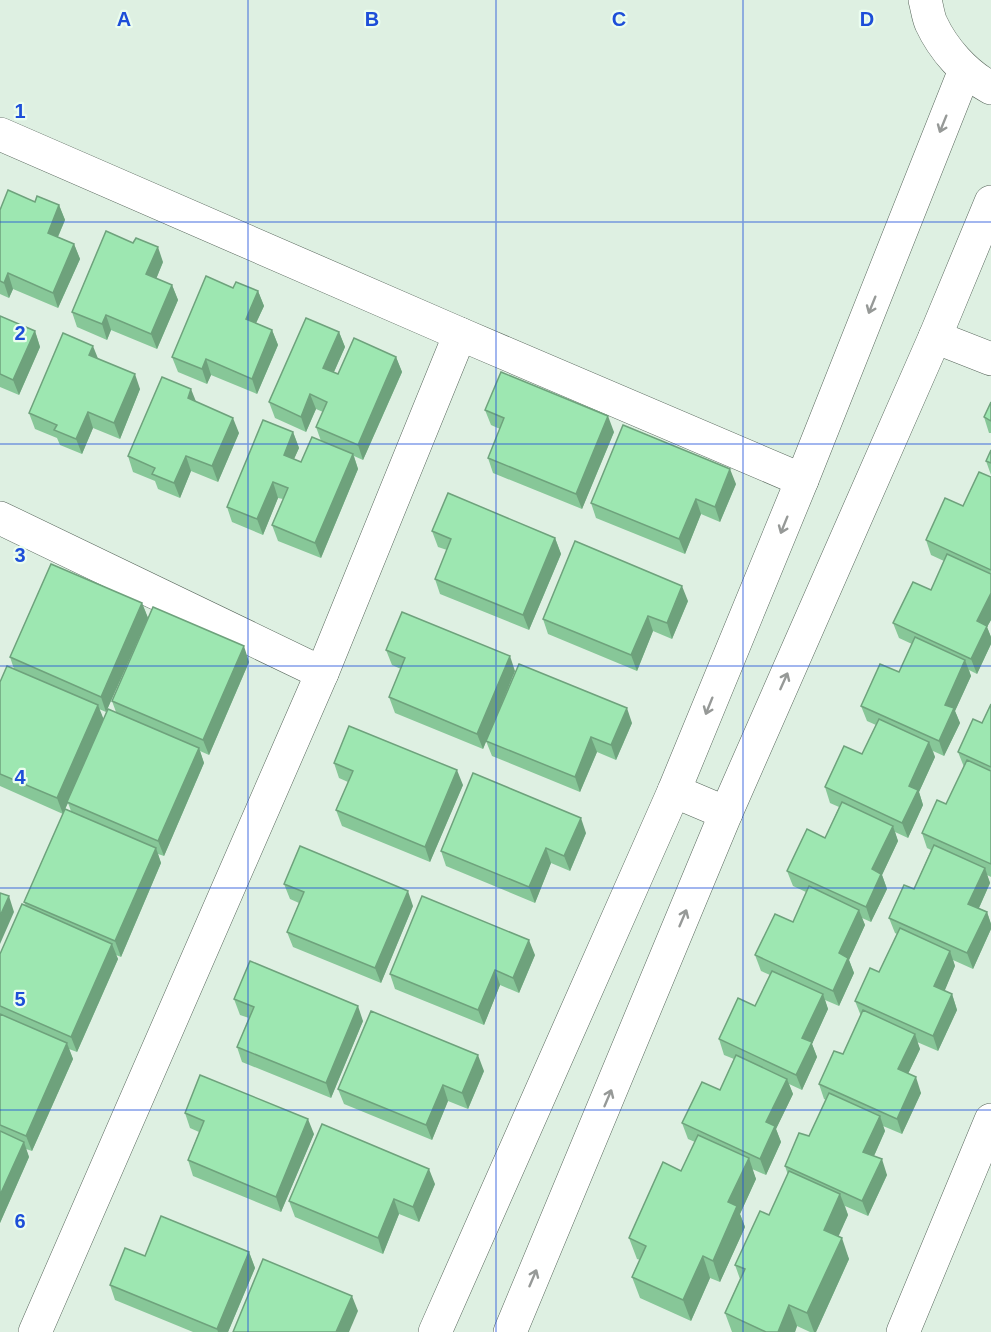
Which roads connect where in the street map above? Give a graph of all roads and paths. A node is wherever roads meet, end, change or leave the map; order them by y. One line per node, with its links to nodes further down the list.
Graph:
1 (925, 0): 2 (street)
2 (978, 79): 8 (street, one-way to 8)
3 (0, 134): 5 (street)
4 (991, 202): 6 (street)
5 (460, 334): 8 (street); 10 (street)
6 (935, 337): 7 (street); 12 (street, one-way to 6)
7 (991, 359)
8 (802, 480): 11 (street, one-way to 11)
9 (0, 518): 10 (street)
10 (322, 673): 15 (street)
11 (674, 791): 12 (street); 16 (street)
12 (726, 813): 14 (street, one-way to 12)
13 (990, 1128): 17 (street)
14 (519, 1329)
15 (35, 1332)
16 (435, 1332)
17 (903, 1332)

